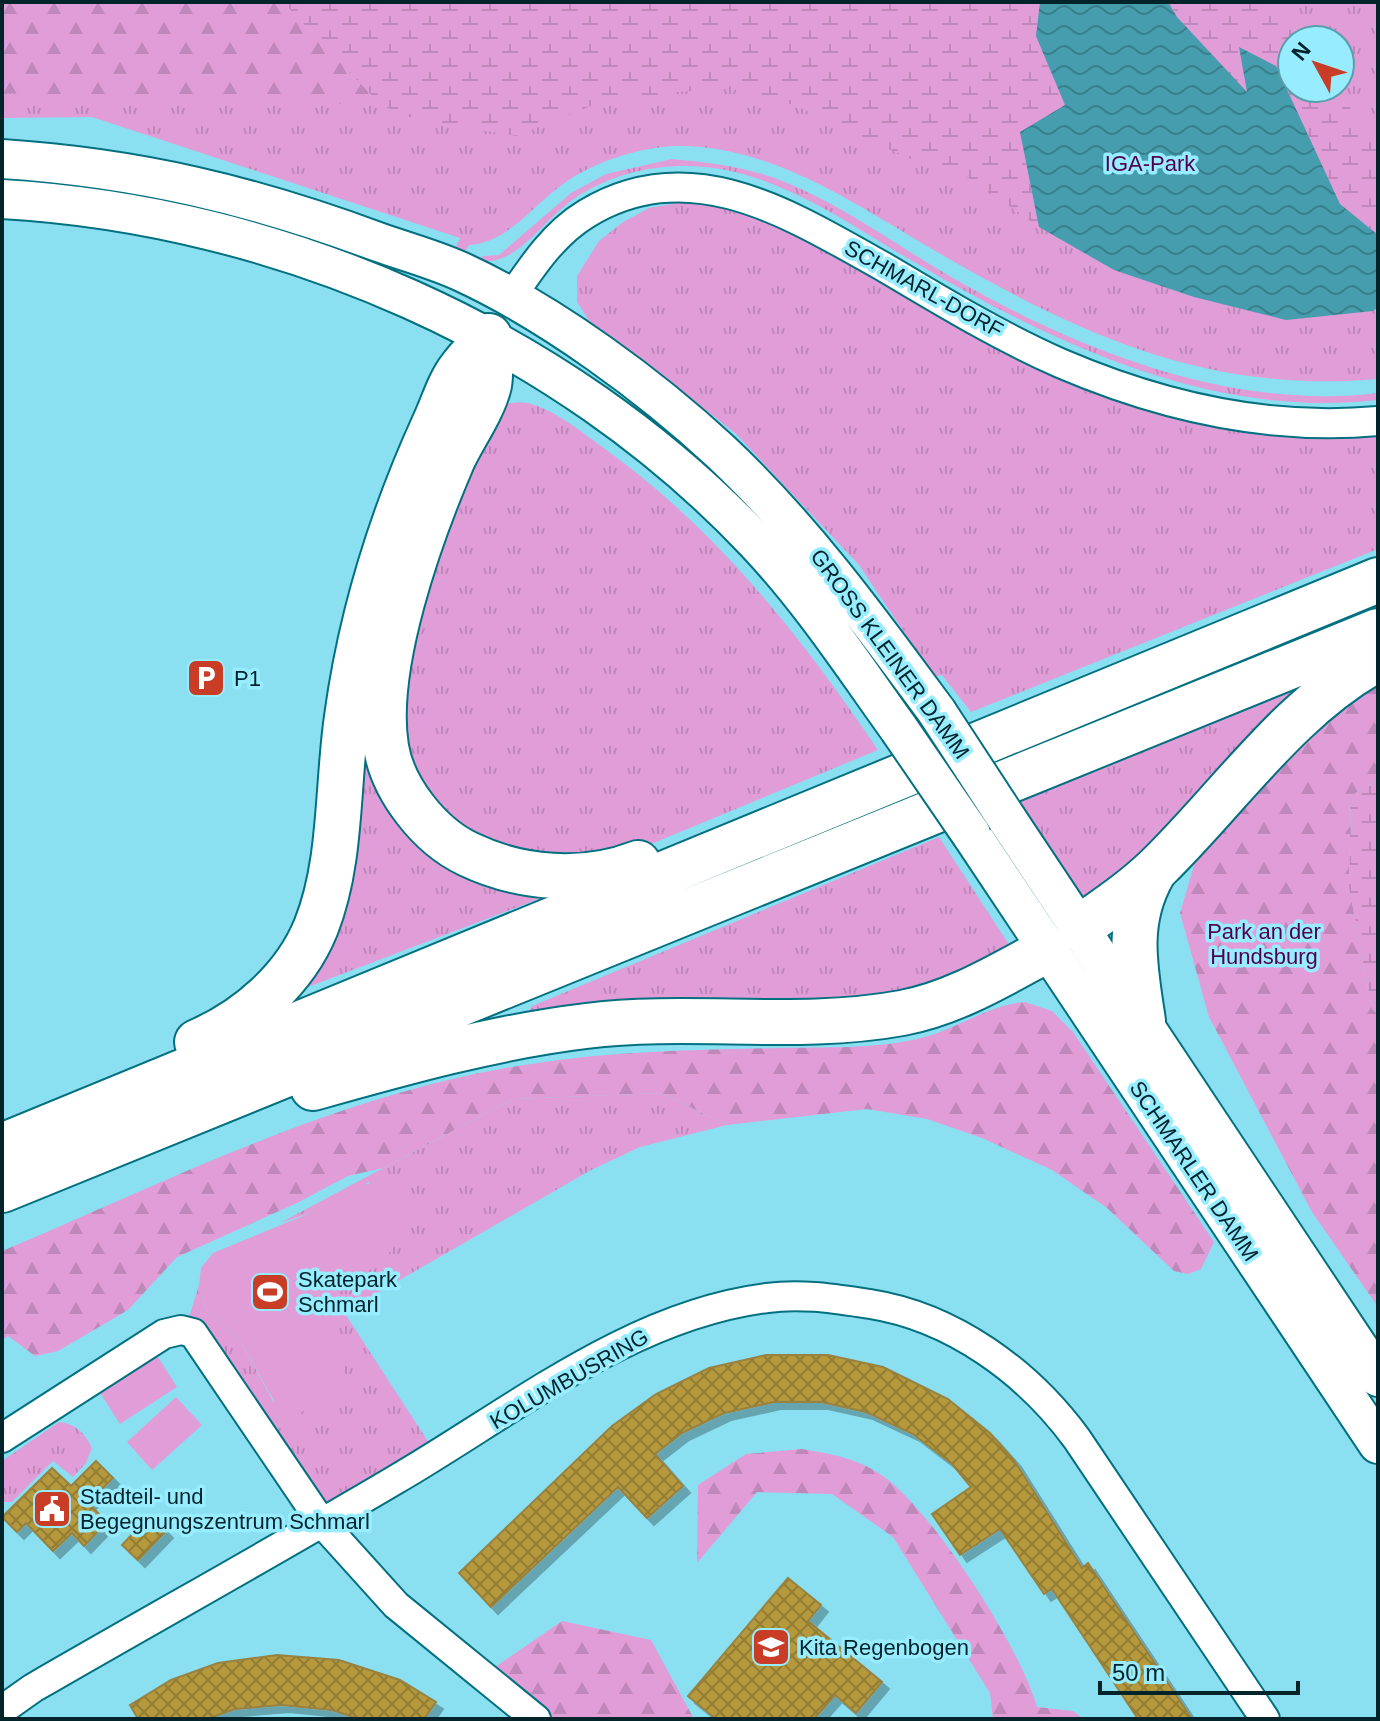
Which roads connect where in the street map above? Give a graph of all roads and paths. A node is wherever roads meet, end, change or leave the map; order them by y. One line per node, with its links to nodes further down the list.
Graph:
1 (2, 159): 3 (street, GROSS KLEINER DAMM)
2 (2, 199): 3 (street, GROSS KLEINER DAMM)
3 (500, 318): 4 (street, SCHMARL-DORF); 8 (highway); 10 (street, GROSS KLEINER DAMM, bridge); 10 (street, GROSS KLEINER DAMM, bridge); 13 (highway)
4 (1378, 421)
5 (1378, 580): 8 (highway)
6 (1378, 631): 12 (highway)
7 (1378, 659): 9 (highway)
8 (774, 830): 13 (highway)
9 (1156, 869): 10 (highway); 11 (highway)
10 (1063, 939): 11 (street, SCHMARLER DAMM); 12 (highway); 18 (street, SCHMARLER DAMM)
11 (1143, 1021): 16 (street, SCHMARLER DAMM)
12 (232, 1095): 15 (highway)
13 (55, 1124): 14 (highway)
14 (2, 1146)
15 (2, 1190)
16 (1378, 1377)
17 (2, 1438): 19 (street)
18 (1378, 1444)
19 (322, 1523): 20 (street, KOLUMBUSRING); 21 (street); 22 (street, KOLUMBUSRING)
20 (2, 1710)
21 (536, 1719)
22 (1265, 1719)

